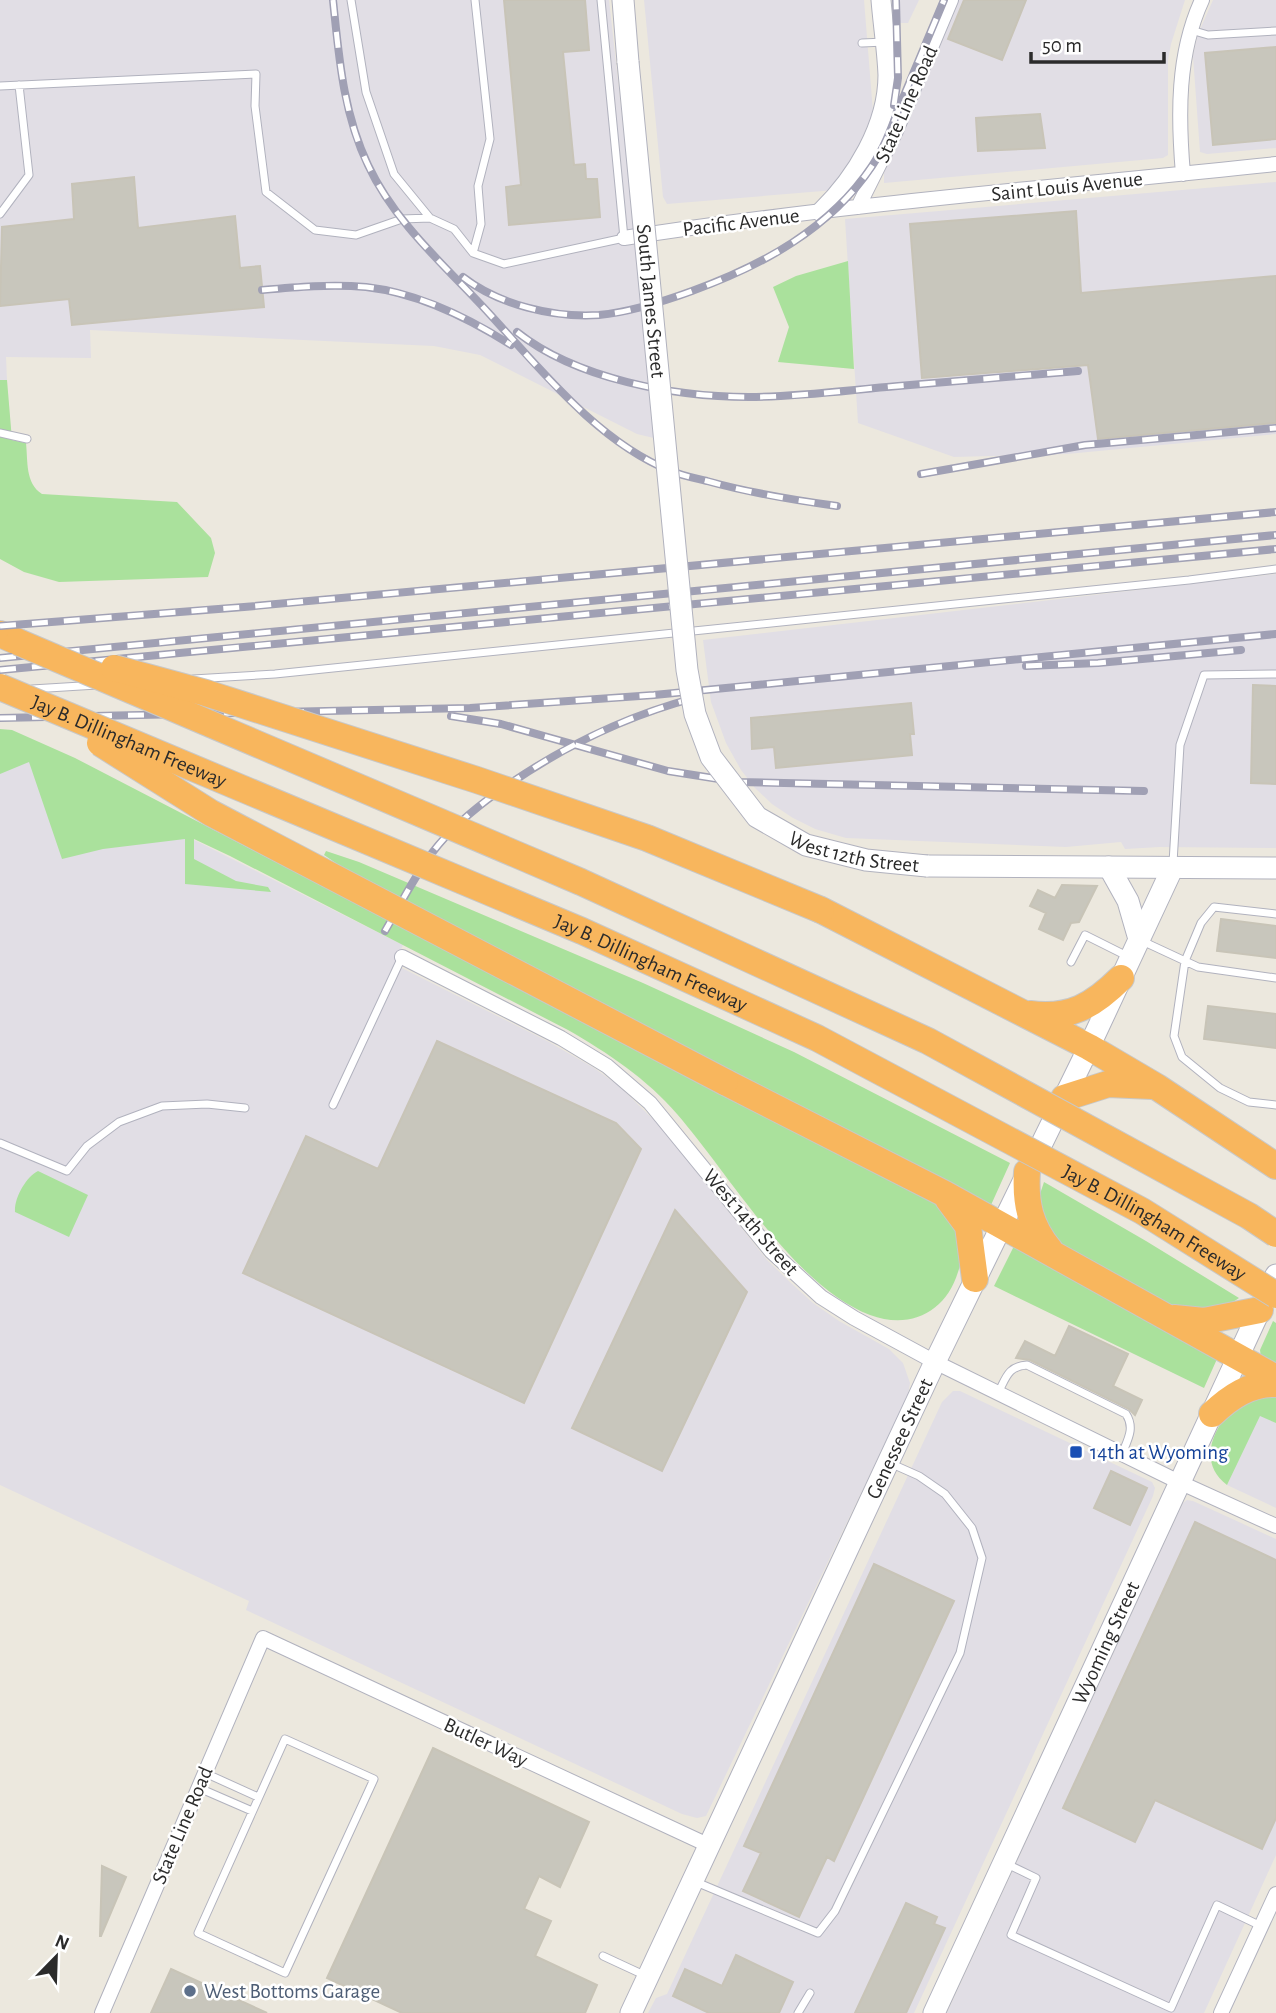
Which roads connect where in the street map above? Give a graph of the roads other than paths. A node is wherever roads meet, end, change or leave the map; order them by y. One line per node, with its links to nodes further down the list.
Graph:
1 (351, 0): 19 (lane)
2 (475, 0): 21 (lane)
3 (601, 0): 20 (lane)
4 (623, 0): 25 (main road, South James Street, bridge)
5 (881, 0): 11 (street)
6 (951, 0): 16 (street, State Line Road)
7 (1202, 0): 8 (street)
8 (1191, 29): 9 (lane); 15 (street)
9 (1276, 31)
10 (862, 43): 11 (lane)
11 (885, 43): 17 (street)
12 (19, 85): 13 (lane); 18 (lane); 19 (lane)
13 (0, 86)
14 (1276, 164): 15 (street, Saint Louis Avenue)
15 (1183, 174): 16 (street, Saint Louis Avenue)
16 (858, 208): 17 (street, Pacific Avenue)
17 (821, 212): 20 (street, Pacific Avenue)
18 (0, 214)
19 (430, 218): 21 (lane)
20 (624, 238): 21 (lane)
21 (473, 253)
22 (0, 433): 23 (lane)
23 (27, 439)
24 (1276, 569): 28 (lane)
25 (680, 603): 30 (main road, West 12th Street, bridge)
26 (9, 638): 39 (highway, bridge); 51 (highway, bridge)
27 (1276, 674): 31 (lane)
28 (0, 689): 29 (highway, Jay B. Dillingham Freeway, bridge)
29 (36, 703): 49 (highway, bridge); 55 (highway, Jay B. Dillingham Freeway, bridge)
30 (1110, 867): 31 (main road, West 12th Street); 35 (main road)
31 (1173, 867): 32 (main road, West 12th Street); 35 (main road, Genessee Street)
32 (1276, 868)
33 (1276, 914): 36 (lane)
34 (402, 957): 43 (lane); 58 (street, West 14th Street)
35 (1130, 959): 36 (lane); 37 (lane); 39 (highway); 40 (main road, Genessee Street)
36 (1185, 961): 38 (lane); 44 (lane)
37 (1071, 962)
38 (1276, 978)
39 (1021, 1013): 40 (highway)
40 (1089, 1047): 41 (highway); 42 (main road, Genessee Street)
41 (1157, 1087): 42 (highway); 47 (highway)
42 (1064, 1098): 48 (main road, Genessee Street)
43 (332, 1105)
44 (1276, 1105)
45 (245, 1108): 46 (lane)
46 (0, 1143)
47 (1276, 1166)
48 (1027, 1172): 50 (main road, Genessee Street); 52 (highway)
49 (945, 1194): 50 (highway); 54 (highway)
50 (1000, 1226): 52 (highway); 54 (main road, Genessee Street)
51 (1276, 1234)
52 (1053, 1255): 56 (highway)
53 (1276, 1275): 55 (main road, Wyoming Street)
54 (975, 1279): 58 (main road, Genessee Street)
55 (1268, 1303): 56 (highway); 57 (main road, Wyoming Street)
56 (1168, 1317): 57 (highway)
57 (1238, 1357): 59 (highway); 62 (main road, Wyoming Street)
58 (935, 1362): 61 (street, West 14th Street); 64 (main road, Genessee Street)
59 (1276, 1378)
60 (1276, 1384): 62 (highway)
61 (998, 1393): 63 (street, West 14th Street); 63 (lane)
62 (1212, 1414): 65 (main road, Wyoming Street)
63 (1122, 1454): 65 (street, West 14th Street)
64 (888, 1462): 72 (main road, Genessee Street); 74 (lane)
65 (1179, 1482): 66 (street, West 14th Street); 73 (main road, Wyoming Street)
66 (1276, 1526)
67 (263, 1638): 68 (street, State Line Road); 72 (street, Butler Way)
68 (205, 1773): 69 (street, State Line Road); 70 (lane)
69 (199, 1787): 71 (lane); 81 (street, State Line Road)
70 (258, 1797): 71 (lane); 71 (lane)
71 (253, 1811)
72 (710, 1846): 74 (main road, Genessee Street)
73 (1004, 1863): 76 (lane); 83 (main road, Wyoming Street)
74 (694, 1880): 78 (main road, Genessee Street)
75 (1276, 1894): 76 (street)
76 (1262, 1926): 84 (street)
77 (603, 1956): 78 (lane)
78 (648, 1977): 80 (main road, Genessee Street)
79 (810, 1993): 82 (lane)
80 (637, 2011)
81 (102, 2013)
82 (798, 2013)
83 (934, 2013)
84 (1221, 2013)

